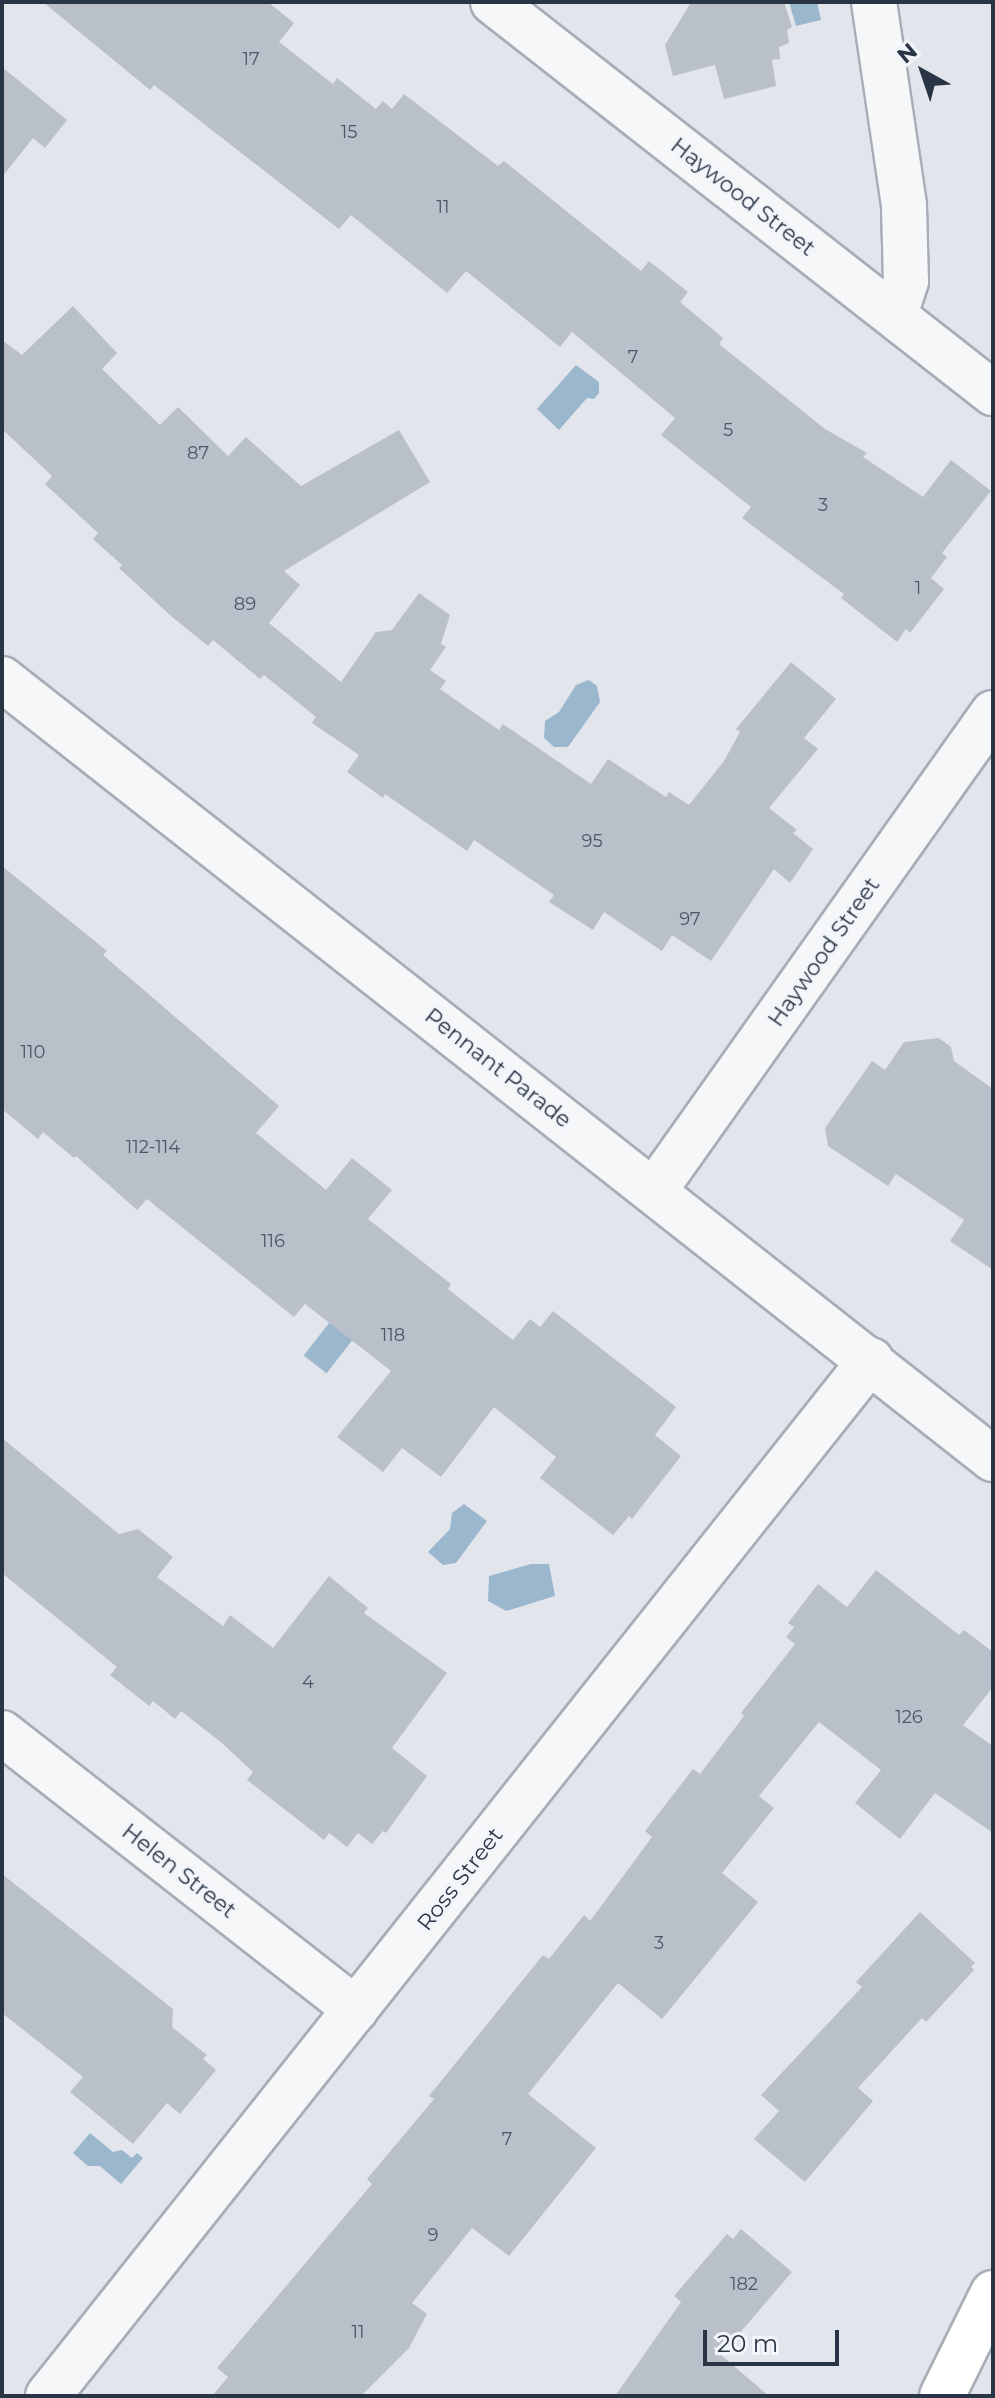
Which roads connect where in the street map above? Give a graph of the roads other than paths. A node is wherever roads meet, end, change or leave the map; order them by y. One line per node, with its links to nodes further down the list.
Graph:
1 (493, 2): 3 (street, Haywood Street)
2 (874, 2): 3 (street)
3 (895, 314): 4 (street, Haywood Street)
4 (993, 393)
5 (2, 679): 7 (street, Pennant Parade)
6 (993, 713): 7 (street, Haywood Street)
7 (654, 1191): 8 (street, Pennant Parade)
8 (871, 1360): 9 (street, Pennant Parade); 11 (street, Ross Street)
9 (993, 1459)
10 (2, 1733): 11 (street, Helen Street)
11 (356, 2010): 13 (street, Ross Street)
12 (993, 2293): 14 (main road)
13 (48, 2396)
14 (942, 2396)

